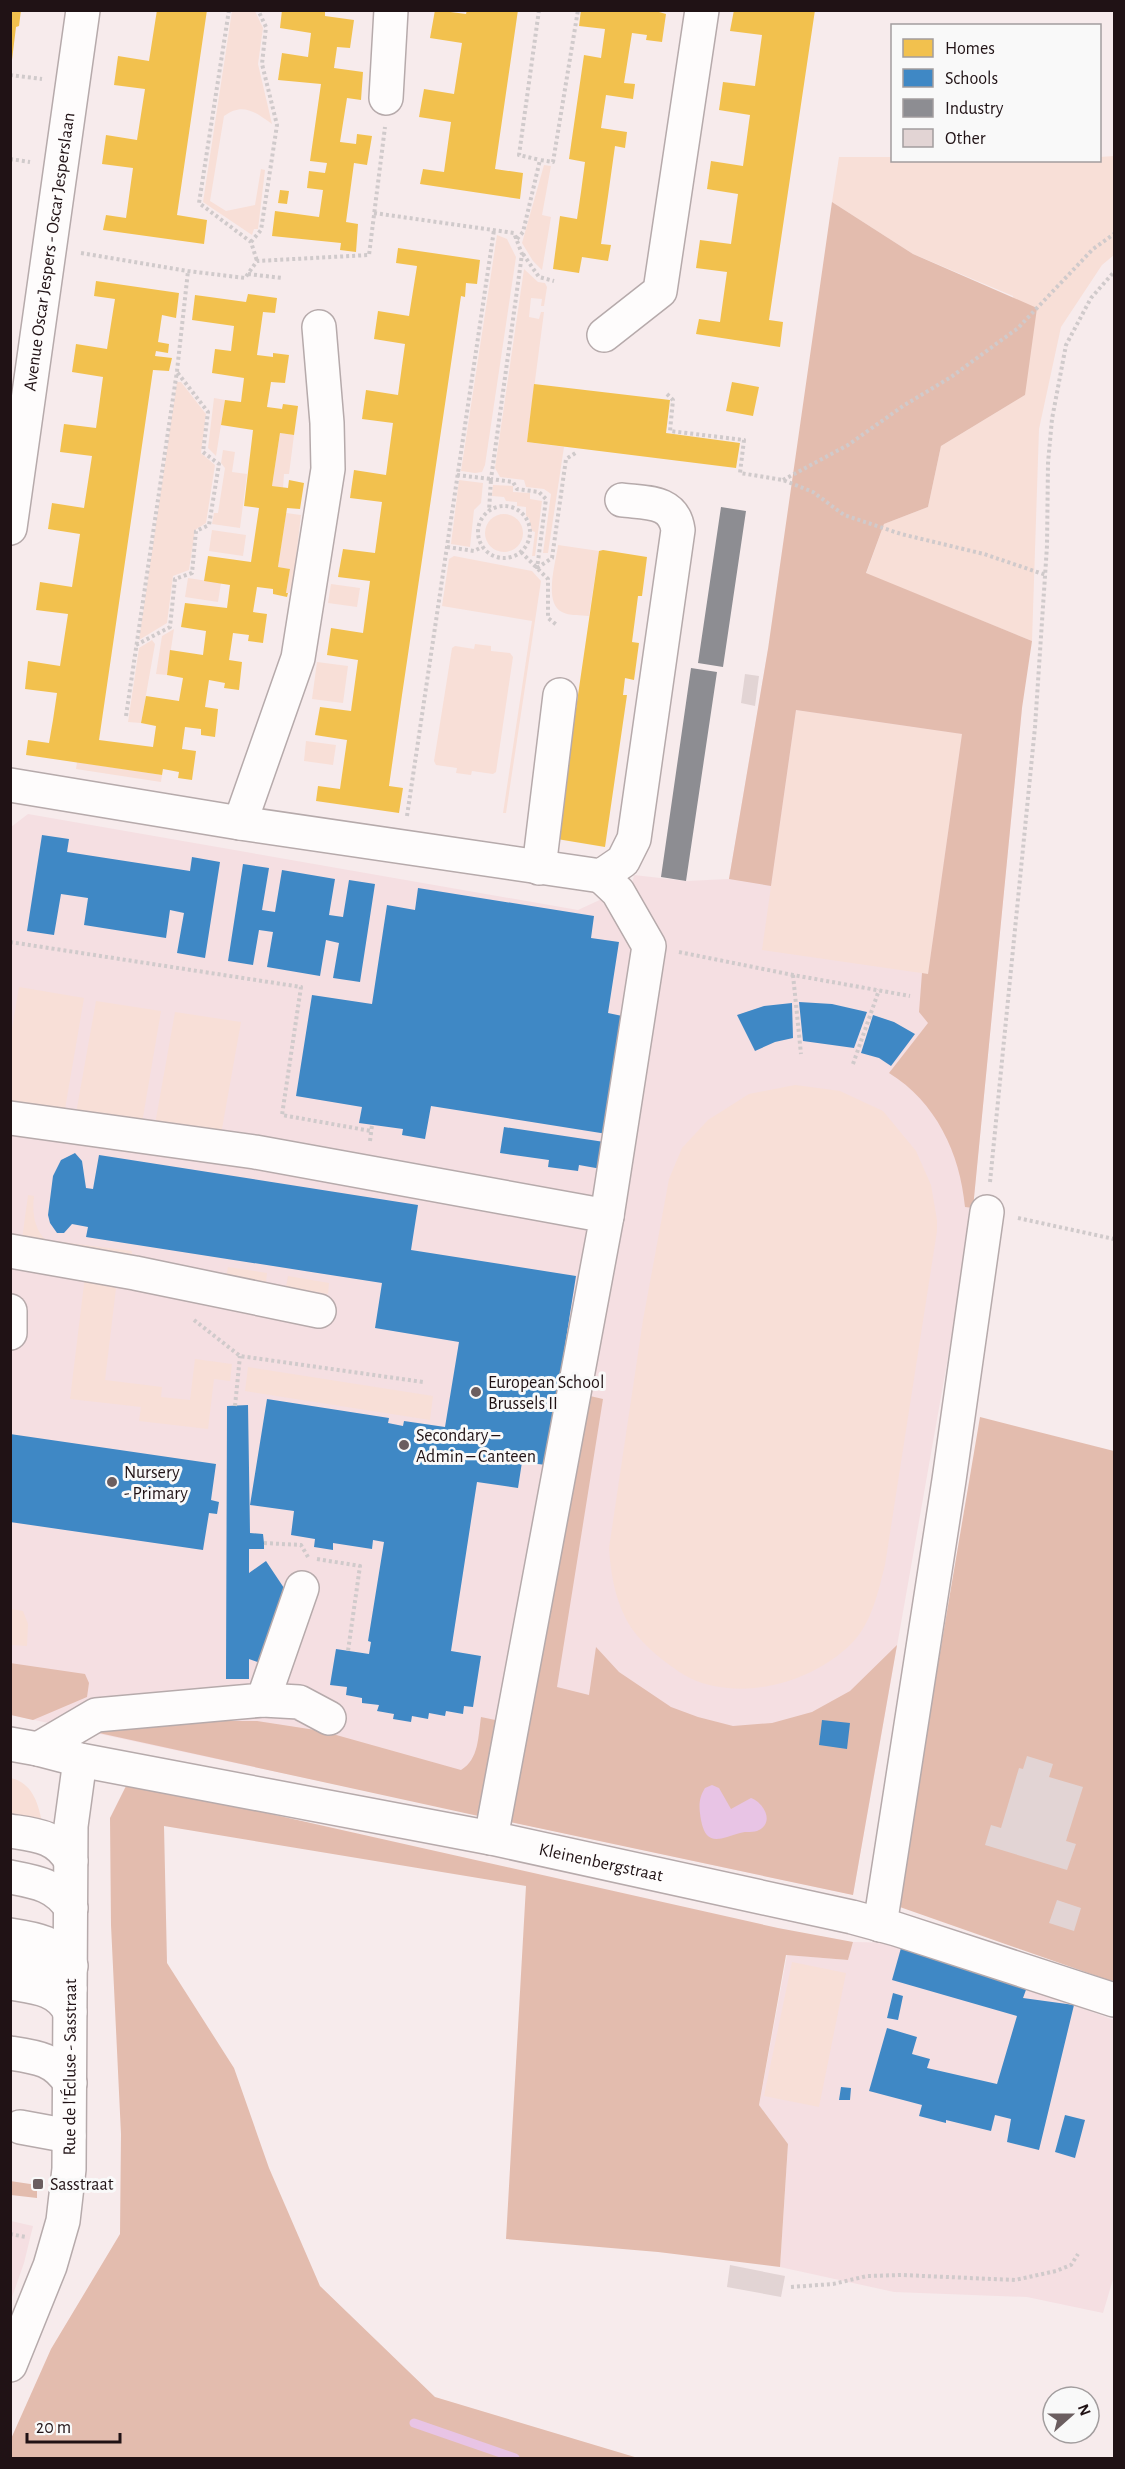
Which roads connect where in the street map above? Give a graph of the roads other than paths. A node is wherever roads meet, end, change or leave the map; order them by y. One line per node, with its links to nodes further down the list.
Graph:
1 (83, 10): 8 (street, Avenue Oscar Jespers - Oscar Jesperslaan)
2 (391, 10): 4 (street)
3 (702, 10): 6 (street)
4 (386, 111)
5 (319, 327): 11 (street)
6 (604, 335)
7 (622, 500): 13 (street)
8 (10, 528)
9 (560, 695): 12 (street)
10 (10, 785): 11 (street)
11 (240, 823): 12 (street)
12 (539, 867): 13 (street)
13 (601, 876): 16 (street)
14 (10, 1118): 16 (street)
15 (987, 1212): 31 (street)
16 (607, 1216): 27 (street)
17 (10, 1251): 19 (street)
18 (10, 1311): 20 (street)
19 (320, 1311)
20 (10, 1334)
21 (302, 1588): 22 (street)
22 (263, 1700): 23 (street); 24 (street)
23 (329, 1718)
24 (24, 1746): 25 (street, Kleinenbergstraat)
25 (80, 1760): 27 (street, Kleinenbergstraat); 34 (street, Rue de l'Écluse - Sasstraat)
26 (10, 1831): 34 (street)
27 (491, 1838): 31 (street, Kleinenbergstraat)
28 (10, 1854): 34 (street)
29 (10, 1877): 34 (street)
30 (10, 1912): 34 (street)
31 (880, 1925): 36 (street, Kleinenbergstraat)
32 (10, 1935): 34 (street)
33 (10, 1959): 34 (street)
34 (71, 1974): 35 (street); 37 (street); 38 (street); 39 (street); 41 (street, Rue de l'Écluse - Sasstraat)
35 (10, 1983)
36 (1114, 2000)
37 (10, 2006)
38 (10, 2030)
39 (10, 2053)
40 (20, 2127): 41 (street)
41 (69, 2136): 42 (street, Rue de l'Écluse - Sasstraat)
42 (10, 2365)

